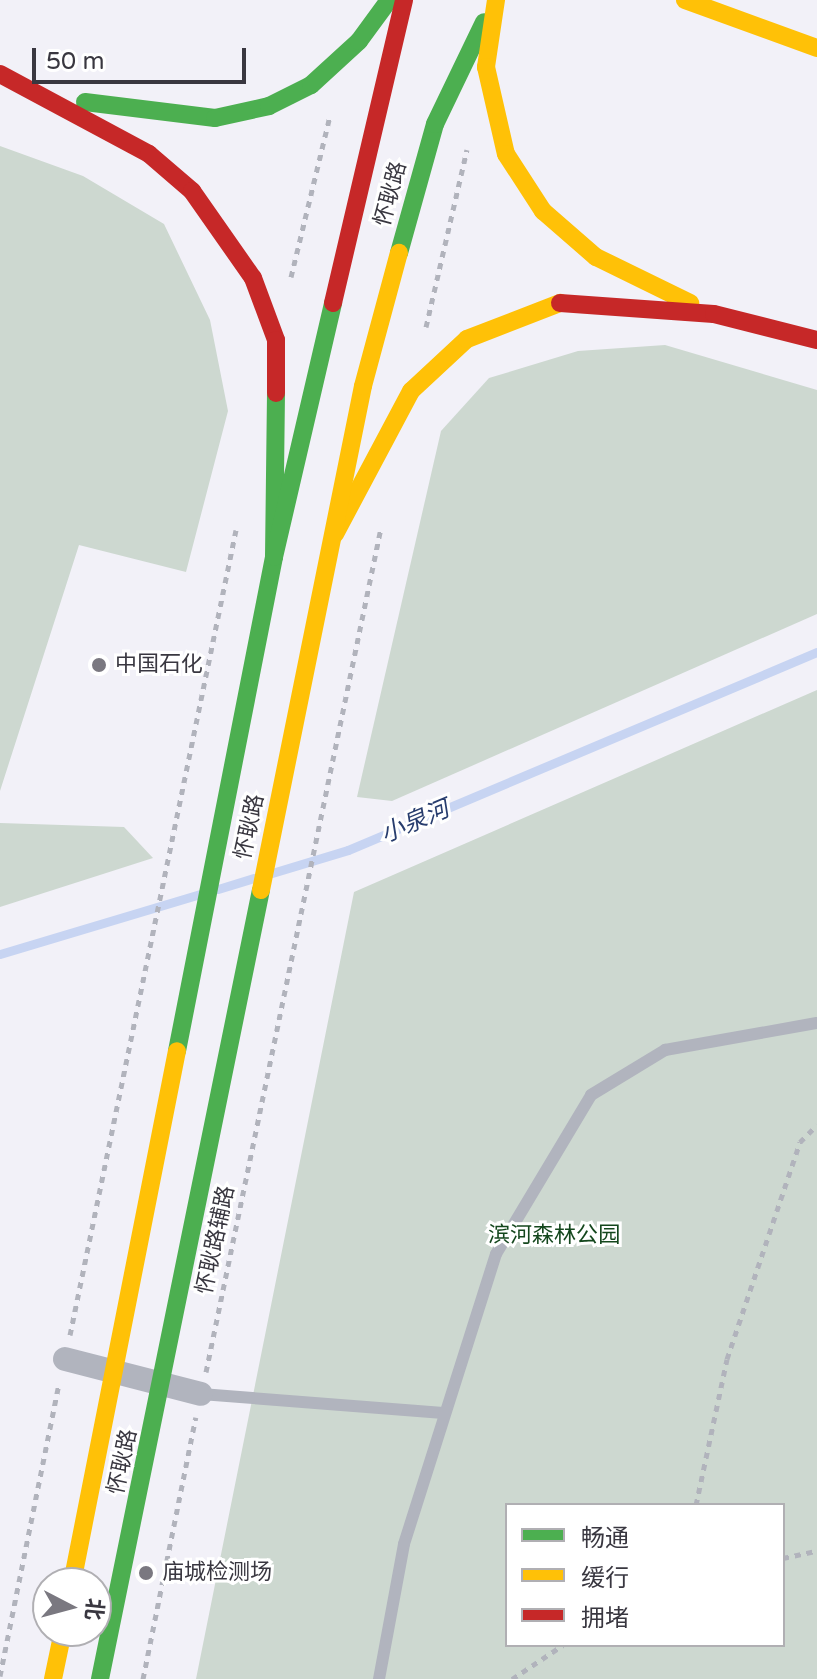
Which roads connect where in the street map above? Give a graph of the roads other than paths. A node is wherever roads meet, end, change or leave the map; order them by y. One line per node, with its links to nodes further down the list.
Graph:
1 (389, 0): 7 (main road)
2 (404, 0): 11 (main road, 怀耿路)
3 (495, 0): 8 (main road); 10 (main road, 怀耿路)
4 (685, 0): 5 (main road)
5 (817, 48)
6 (0, 74): 7 (main road)
7 (46, 94): 11 (main road)
8 (714, 314): 9 (main road); 10 (main road)
9 (817, 340)
10 (335, 534): 15 (main road, 怀耿路)
11 (274, 557): 14 (main road, 怀耿路)
12 (817, 1023): 17 (lane)
13 (65, 1359): 14 (street)
14 (115, 1372): 15 (street); 18 (main road, 怀耿路)
15 (164, 1385): 16 (street); 21 (main road, 怀耿路)
16 (201, 1394): 17 (lane)
17 (443, 1413): 22 (lane)
18 (75, 1567)
19 (60, 1647): 20 (main road)
20 (53, 1679)
21 (100, 1679)
22 (379, 1679)

